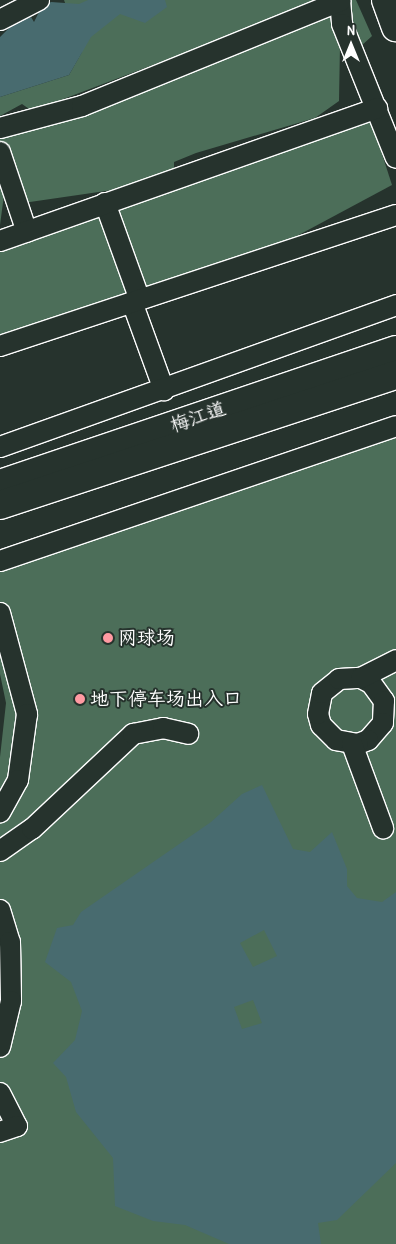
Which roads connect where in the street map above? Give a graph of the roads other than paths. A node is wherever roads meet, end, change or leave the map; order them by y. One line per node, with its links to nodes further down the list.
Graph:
1 (40, 0): 4 (street)
2 (386, 0): 5 (street)
3 (340, 1): 6 (street); 7 (street)
4 (0, 20)
5 (396, 27)
6 (376, 108): 9 (street); 10 (street)
7 (0, 128)
8 (0, 152): 12 (street)
9 (396, 158)
10 (105, 203): 12 (street); 14 (street)
11 (396, 215): 14 (street)
12 (27, 232): 13 (street)
13 (0, 242)
14 (136, 301): 16 (street); 19 (street)
15 (396, 305): 19 (street)
16 (0, 346)
17 (396, 350): 22 (street, 梅江道)
18 (396, 375): 23 (street, 梅江道)
19 (164, 390): 21 (street)
20 (396, 426): 24 (street)
21 (0, 447)
22 (0, 484)
23 (0, 505)
24 (0, 561)
25 (0, 613): 30 (street)
26 (396, 660): 27 (street)
27 (361, 678): 29 (street); 29 (street)
28 (188, 734): 32 (street)
29 (352, 744): 31 (street)
30 (0, 812)
31 (383, 828)
32 (0, 850)
33 (0, 910): 34 (street)
34 (4, 1022): 35 (street)
35 (0, 1047)
36 (0, 1093): 37 (street)
37 (0, 1132)

